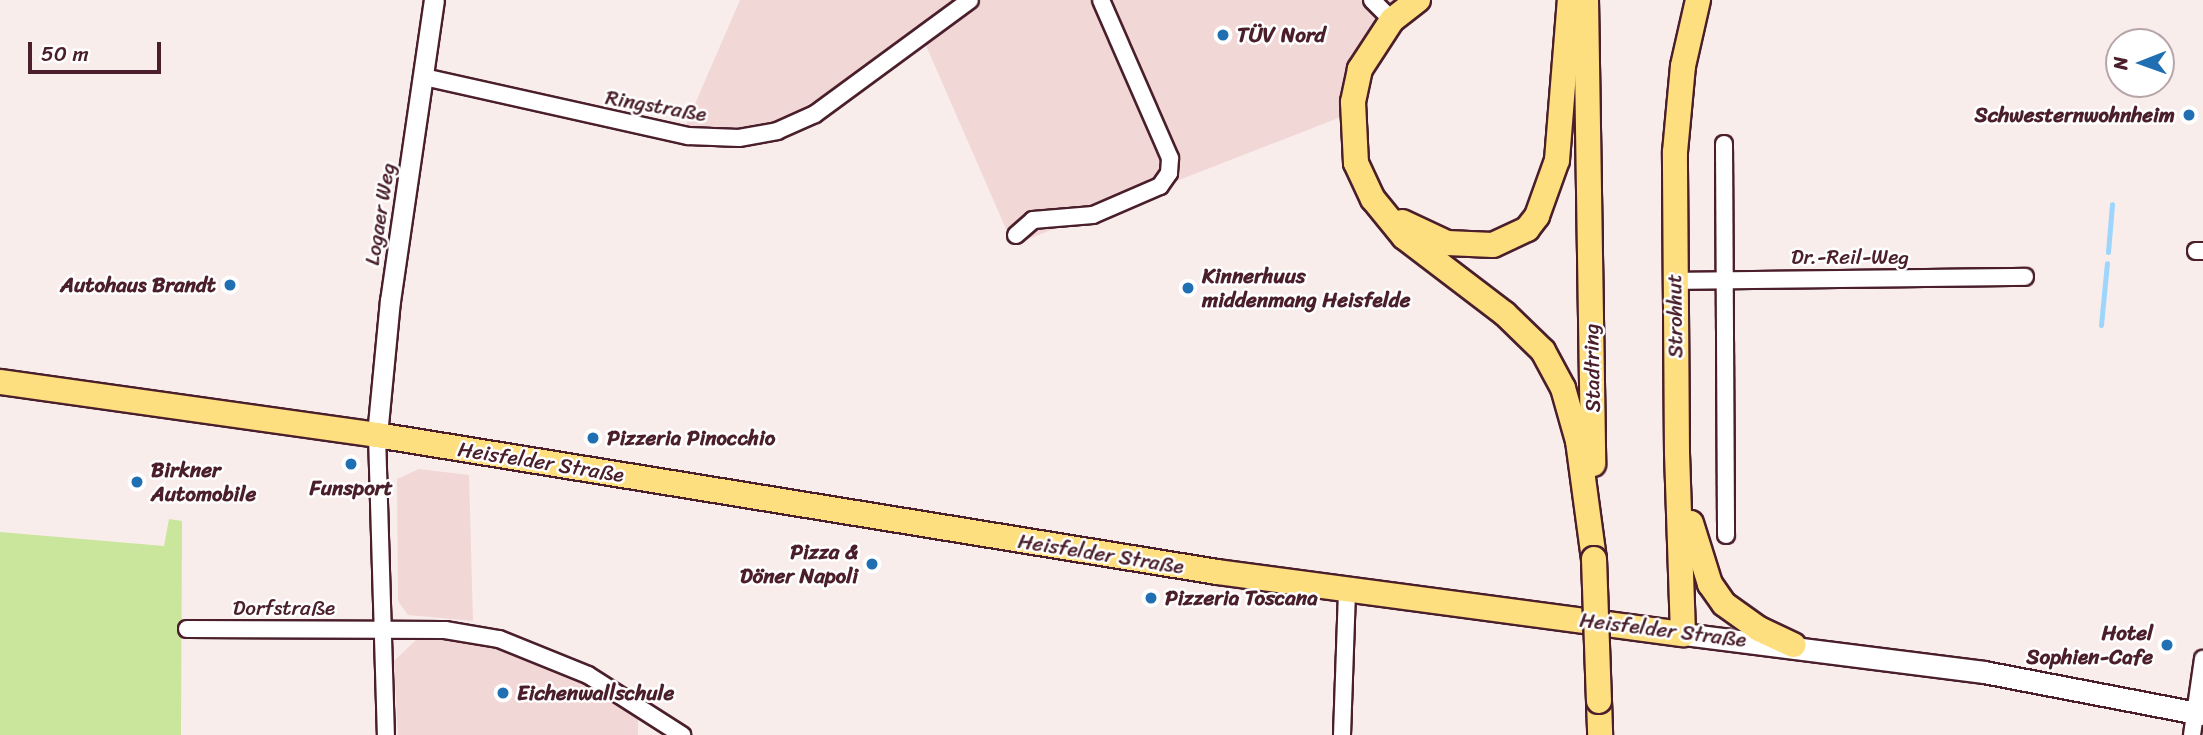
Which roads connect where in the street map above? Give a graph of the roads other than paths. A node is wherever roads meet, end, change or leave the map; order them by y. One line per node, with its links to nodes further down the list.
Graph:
1 (434, 0): 11 (street, Logaer Weg)
2 (970, 0): 11 (street, Ringstraße)
3 (1101, 0): 14 (street)
4 (1372, 0): 9 (street)
5 (1418, 0): 9 (main road)
6 (1570, 0): 10 (main road)
7 (1586, 0): 10 (main road, Stadtring)
8 (1698, 0): 17 (main road, Strohhut)
9 (1392, 20): 13 (main road)
10 (1576, 63): 13 (main road); 22 (main road, Stadtring)
11 (424, 77): 19 (street, Logaer Weg)
12 (1724, 144): 16 (street)
13 (1373, 199): 22 (main road)
14 (1016, 235)
15 (2025, 277): 16 (street, Dr.-Reil-Weg)
16 (1723, 278): 17 (street, Dr.-Reil-Weg); 21 (street)
17 (1675, 281): 20 (main road, Strohhut)
18 (0, 382): 19 (main road, Heisfelder Straße)
19 (377, 435): 23 (main road, Heisfelder Straße); 25 (street)
20 (1677, 453): 26 (main road, Strohhut); 27 (main road)
21 (1726, 535)
22 (1594, 559): 33 (main road, Stadtring, bridge)
23 (1347, 591): 26 (main road, Heisfelder Straße); 32 (street)
24 (187, 629): 25 (street, Dorfstraße)
25 (381, 629): 30 (street); 31 (street, Dorfstraße)
26 (1684, 634): 27 (main road, Heisfelder Straße)
27 (1794, 645): 29 (main road, Heisfelder Straße)
28 (2203, 659): 29 (street)
29 (2198, 712): 34 (street)
30 (386, 735)
31 (682, 735)
32 (1342, 735)
33 (1600, 735)
34 (2192, 735)

